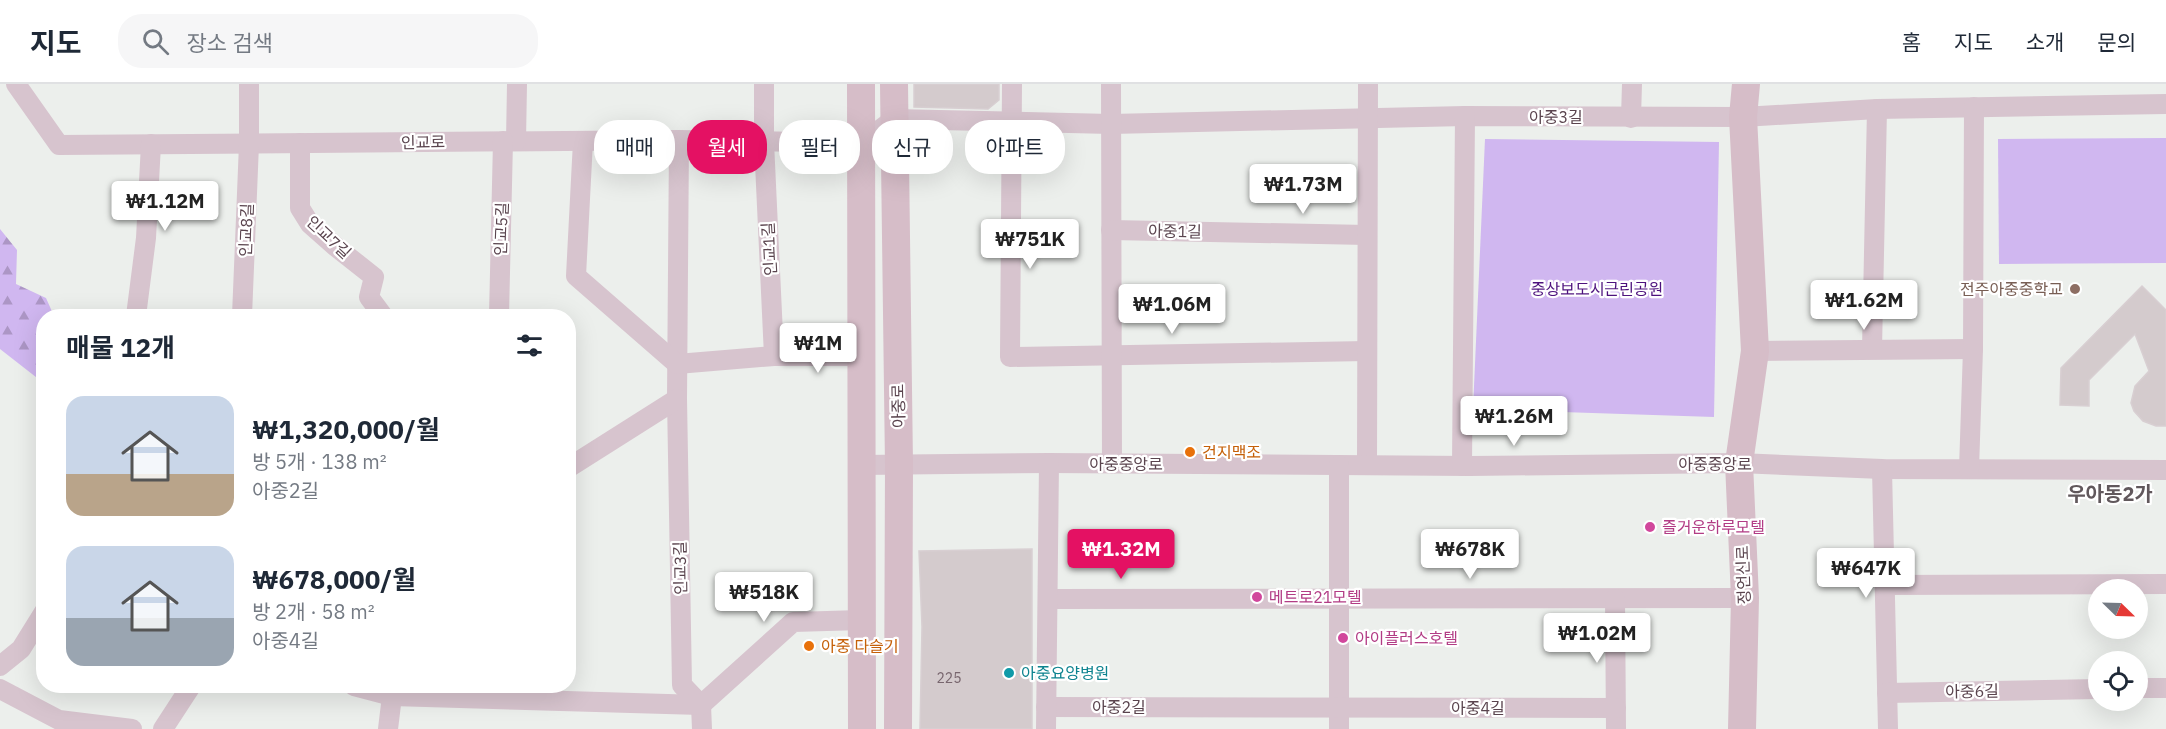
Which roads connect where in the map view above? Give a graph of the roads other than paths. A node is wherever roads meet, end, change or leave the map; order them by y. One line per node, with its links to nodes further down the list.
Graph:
1 (16, 84): 32 (street, 인교로)
2 (249, 84): 33 (street, 인교8길)
3 (517, 84): 27 (street, 인교5길)
4 (764, 84): 20 (street, 인교1길)
5 (861, 84): 31 (street)
6 (894, 84): 19 (street, 아중로)
7 (1012, 84): 22 (street)
8 (1111, 84): 24 (street)
9 (1368, 84): 17 (street)
10 (1632, 84): 18 (street)
11 (1746, 84): 16 (street, 정언신로)
12 (2166, 104): 13 (street, 아중3길)
13 (1974, 107): 14 (street, 아중3길); 43 (street)
14 (1877, 109): 16 (street, 아중3길); 42 (street)
15 (1465, 116): 17 (street, 아중3길); 18 (street, 아중3길); 59 (street)
16 (1743, 117): 18 (street, 아중3길); 45 (street, 정언신로)
17 (1369, 118): 24 (street, 아중3길); 37 (street)
18 (1631, 118)
19 (894, 119): 21 (street); 31 (street); 57 (street, 아중로)
20 (764, 120)
21 (965, 120)
22 (1012, 120)
23 (1065, 123): 24 (street)
24 (1111, 124): 36 (street)
25 (678, 140): 26 (street, 인교로); 28 (street, 인교로); 49 (street, 인교3길)
26 (687, 140)
27 (510, 141): 28 (street, 인교로); 30 (street, 인교로); 41 (street, 인교5길)
28 (583, 141): 49 (street)
29 (767, 142): 31 (street, 인교로)
30 (300, 143): 33 (street, 인교로); 40 (street, 인교7길)
31 (862, 143): 48 (street)
32 (151, 144): 33 (street, 인교로); 38 (street)
33 (249, 144): 39 (street, 인교8길)
34 (765, 174): 47 (street, 인교1길)
35 (1012, 174): 46 (street)
36 (1111, 230): 37 (street, 아중1길); 46 (street)
37 (1367, 235): 44 (street)
38 (137, 309)
39 (242, 309)
40 (378, 309)
41 (499, 309)
42 (1872, 349): 43 (street); 45 (street)
43 (1973, 349): 61 (street)
44 (1367, 351): 46 (street); 55 (street)
45 (1755, 351): 53 (street, 정언신로)
46 (1112, 354): 54 (street)
47 (774, 356): 48 (street); 49 (street)
48 (861, 356): 56 (street)
49 (677, 364): 50 (street, 인교3길)
50 (677, 399): 51 (street); 81 (street, 인교3길)
51 (576, 463)
52 (1049, 463): 54 (street, 아중중앙로); 57 (street, 아중중앙로); 66 (street)
53 (1739, 463): 59 (street, 아중중앙로); 60 (street, 아중중앙로); 65 (street, 정언신로)
54 (1112, 464): 58 (street, 아중중앙로)
55 (1367, 464): 58 (street, 아중중앙로); 59 (street, 아중중앙로)
56 (862, 465): 57 (street, 아중중앙로); 69 (street)
57 (899, 465): 91 (street, 아중로)
58 (1339, 465): 67 (street)
59 (1461, 466)
60 (1882, 469): 61 (street, 아중중앙로); 64 (street)
61 (1969, 469): 62 (street, 아중중앙로)
62 (2166, 470)
63 (2166, 584): 64 (street)
64 (1885, 585): 79 (street)
65 (1745, 598): 68 (street); 95 (street, 정언신로)
66 (1047, 599): 67 (street); 82 (street)
67 (1339, 599): 68 (street); 84 (street)
68 (1616, 599): 85 (street)
69 (861, 620): 81 (street); 90 (street)
70 (36, 625): 71 (street)
71 (0, 666)
72 (2166, 687): 74 (street)
73 (0, 688): 86 (street)
74 (2148, 688)
75 (2088, 689): 79 (street, 아중6길)
76 (186, 693): 87 (street)
77 (381, 693): 80 (street)
78 (492, 693): 80 (street); 81 (street)
79 (1887, 693): 96 (street)
80 (392, 696): 88 (street)
81 (701, 705): 89 (street)
82 (1046, 707): 83 (street, 아중2길); 92 (street)
83 (1192, 708): 84 (street, 아중4길)
84 (1339, 708): 85 (street, 아중4길); 93 (street)
85 (1616, 708): 94 (street)
86 (132, 729)
87 (162, 729)
88 (388, 729)
89 (702, 729)
90 (862, 729)
91 (898, 729)
92 (1046, 729)
93 (1339, 729)
94 (1616, 729)
95 (1742, 729)
96 (1887, 729)

